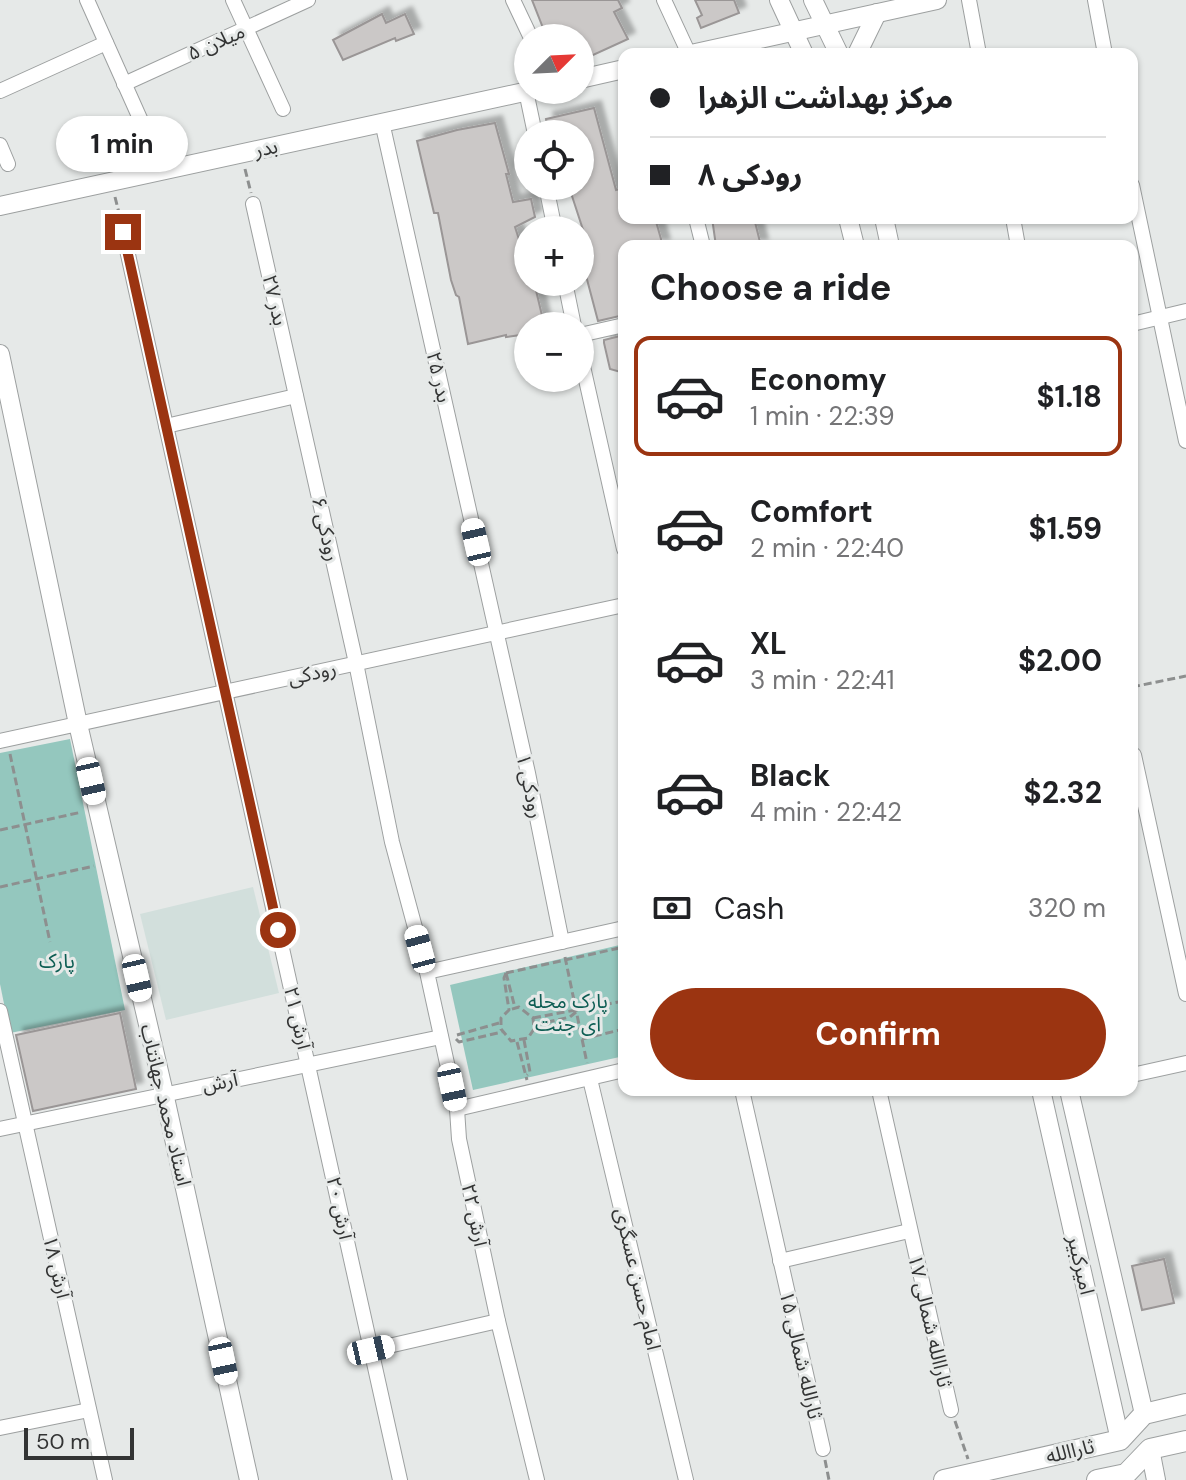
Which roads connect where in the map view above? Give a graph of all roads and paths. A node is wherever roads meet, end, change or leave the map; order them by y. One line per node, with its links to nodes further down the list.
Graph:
1 (87, 0): 16 (street)
2 (233, 0): 14 (street)
3 (308, 0): 14 (street, میلان ۵)
4 (513, 0): 12 (street)
5 (664, 0): 17 (street)
6 (779, 0): 15 (street)
7 (813, 0): 13 (street)
8 (937, 0): 11 (street)
9 (969, 0): 22 (street)
10 (1095, 0): 23 (street)
11 (877, 13): 13 (street); 21 (street)
12 (524, 24)
13 (824, 25): 15 (street); 20 (street)
14 (246, 28): 26 (street, میلان ۵); 29 (street)
15 (793, 33): 18 (street); 19 (street)
16 (106, 43): 26 (street); 27 (street)
17 (687, 48)
18 (719, 48)
19 (801, 48)
20 (836, 48)
21 (860, 48)
22 (978, 48)
23 (1104, 48)
24 (618, 70): 25 (street)
25 (594, 76)
26 (124, 84): 34 (street)
27 (0, 91)
28 (514, 94): 30 (street, بدر)
29 (283, 109)
30 (382, 122): 32 (street, بدر); 52 (street, بدر ۲۵)
31 (0, 145): 33 (street)
32 (242, 153): 34 (street, بدر); 36 (path)
33 (8, 164)
34 (163, 170): 35 (street, بدر)
35 (112, 181): 37 (street, بدر); 39 (path)
36 (253, 204): 47 (street, بدر ۲۷)
37 (0, 206)
38 (1138, 214): 41 (street)
39 (123, 232): 48 (street, آرش ۲۱)
40 (1186, 311): 41 (street)
41 (1159, 317): 42 (street); 49 (street)
42 (1138, 322)
43 (618, 326): 44 (street)
44 (594, 332)
45 (0, 354): 57 (street, استاد محمد جهانتاب)
46 (589, 392): 50 (street)
47 (296, 396): 48 (street); 53 (street, رودکی ۶)
48 (166, 426): 56 (street, آرش ۲۱)
49 (1186, 441)
50 (618, 522)
51 (618, 606): 52 (street, رودکی)
52 (496, 632): 53 (street, رودکی); 69 (street, رودکی ۱)
53 (356, 663): 56 (street, رودکی); 63 (street, رودکی ۶)
54 (1186, 676): 55 (path)
55 (1138, 686)
56 (225, 692): 57 (street, رودکی); 90 (street, آرش ۲۱)
57 (78, 724): 58 (street, رودکی); 60 (street, استاد محمد جهانتاب)
58 (3, 740): 61 (path)
59 (1138, 773): 74 (street)
60 (98, 809): 61 (path); 64 (street, استاد محمد جهانتاب)
61 (25, 825): 62 (path); 65 (path)
62 (0, 830)
63 (392, 842): 72 (street, آرش ۲۲)
64 (110, 862): 65 (path); 94 (street, استاد محمد جهانتاب)
65 (36, 879): 66 (path); 68 (path)
66 (0, 887)
67 (618, 929): 69 (street)
68 (50, 942)
69 (562, 942): 71 (path); 72 (street)
70 (618, 948): 71 (path)
71 (565, 960): 73 (path); 79 (path)
72 (427, 972): 85 (street, آرش ۲۲)
73 (506, 973): 76 (path); 77 (path)
74 (1186, 994)
75 (618, 1002): 79 (path)
76 (515, 1008): 77 (path); 80 (path)
77 (509, 1010): 81 (path)
78 (0, 1011): 100 (street, آرش ۱۸)
79 (576, 1012): 80 (path); 82 (path); 86 (path)
80 (533, 1018): 82 (path)
81 (500, 1023): 84 (path); 84 (path)
82 (534, 1025): 87 (path)
83 (618, 1030): 86 (path)
84 (502, 1032): 88 (path)
85 (441, 1037): 90 (street, آرش); 99 (street, آرش ۲۲)
86 (582, 1039): 93 (path)
87 (524, 1040): 88 (path); 88 (path)
88 (517, 1042)
89 (1186, 1063): 92 (street)
90 (309, 1065): 94 (street, آرش); 105 (street, آرش ۲۰)
91 (618, 1072): 93 (street)
92 (1138, 1074)
93 (590, 1079): 99 (street); 121 (street, امام حسن عسگری)
94 (164, 1093): 100 (street, آرش); 118 (street, استاد محمد جهانتاب)
95 (743, 1096): 103 (street, ثارالله شمالی ۱۵)
96 (880, 1096): 102 (street, ثاراالله شمالی ۱۷)
97 (1042, 1096): 111 (street, امیرکبیر)
98 (1070, 1096): 109 (street, امیرکبیر)
99 (457, 1109): 104 (street, آرش ۲۲)
100 (25, 1123): 101 (street, آرش); 107 (street, آرش ۱۸)
101 (0, 1129)
102 (909, 1231): 103 (street); 108 (street, ثاراالله شمالی ۱۷)
103 (780, 1261): 113 (street, ثارالله شمالی ۱۵)
104 (498, 1321): 105 (street); 120 (street, آرش ۲۲)
105 (371, 1350): 119 (street, آرش ۲۰)
106 (1186, 1404): 109 (main road)
107 (89, 1410): 110 (street); 117 (street, آرش ۱۸)
108 (951, 1410): 115 (path)
109 (1144, 1414): 111 (main road, ثاراالله); 114 (main road)
110 (0, 1428)
111 (1120, 1440): 115 (main road, ثاراالله); 116 (main road)
112 (1186, 1441): 114 (main road)
113 (823, 1449)
114 (1150, 1449): 116 (main road); 124 (street)
115 (973, 1473): 122 (main road, ثاراالله)
116 (1126, 1477): 123 (main road)
117 (105, 1480)
118 (249, 1480)
119 (400, 1480)
120 (537, 1480)
121 (686, 1480)
122 (944, 1480)
123 (1097, 1480)
124 (1156, 1480)

